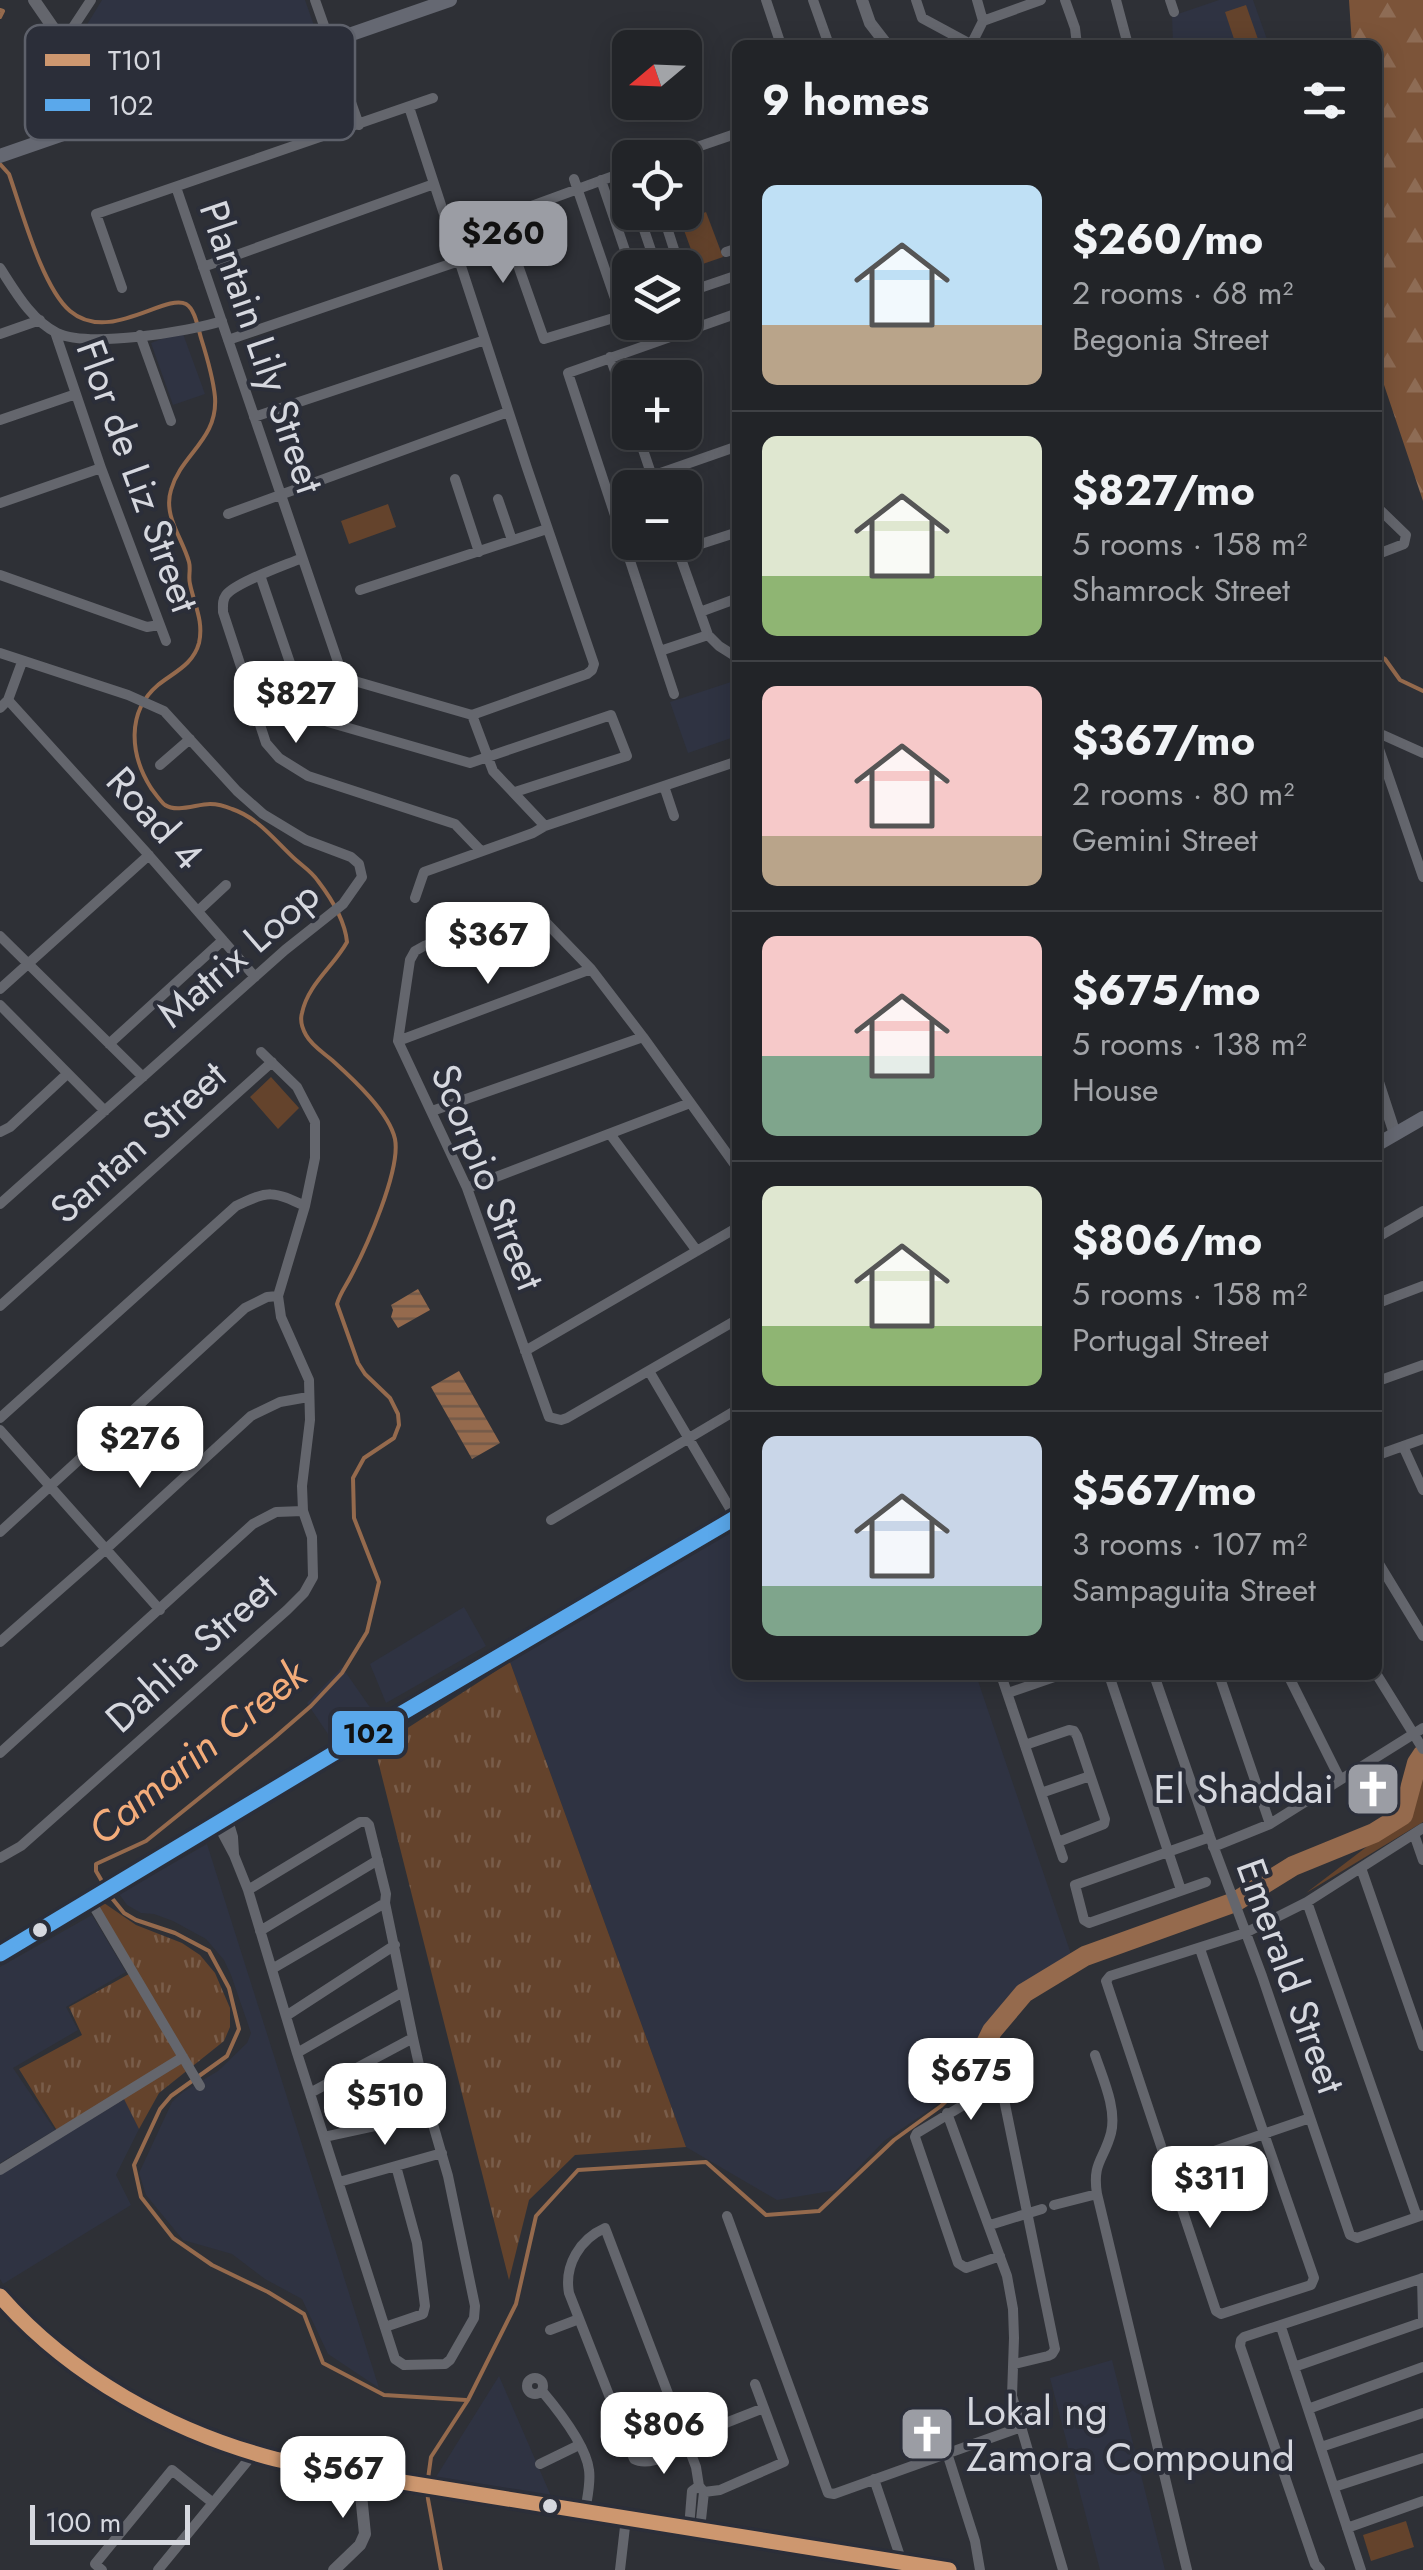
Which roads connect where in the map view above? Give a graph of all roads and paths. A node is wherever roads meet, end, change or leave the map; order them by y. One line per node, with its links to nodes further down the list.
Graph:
1 (34, 0): 14 (street)
2 (91, 0): 15 (street)
3 (315, 0): 16 (street)
4 (450, 0): 17 (main road)
5 (766, 0): 18 (street)
6 (813, 0): 19 (street)
7 (862, 0): 20 (street)
8 (916, 0): 21 (street)
9 (976, 0): 13 (street)
10 (1041, 0): 13 (street)
11 (1065, 0): 23 (street)
12 (1116, 0): 24 (street)
13 (983, 21): 22 (street)
14 (52, 25)
15 (75, 25)
16 (324, 25)
17 (355, 32)
18 (779, 40)
19 (827, 40)
20 (883, 40)
21 (963, 40)
22 (974, 40)
23 (1076, 40)
24 (1127, 40)
25 (433, 98): 26 (street)
26 (409, 107): 28 (street); 37 (street)
27 (355, 113): 28 (street)
28 (359, 124): 29 (street)
29 (355, 125)
30 (732, 135): 33 (street)
31 (45, 140): 34 (main road)
32 (312, 140): 39 (street)
33 (702, 146)
34 (5, 154)
35 (612, 176): 36 (street)
36 (602, 180): 38 (street); 40 (street)
37 (434, 184): 41 (street); 42 (street)
38 (575, 184): 45 (street); 49 (street)
39 (176, 186): 42 (street, Plantain Lily Street); 47 (street)
40 (626, 250)
41 (460, 262): 55 (street); 56 (street)
42 (203, 267): 51 (street, Plantain Lily Street)
43 (0, 268): 50 (street)
44 (732, 277): 46 (street)
45 (612, 278)
46 (702, 285)
47 (122, 288)
48 (732, 315): 57 (street)
49 (612, 318)
50 (40, 320): 52 (street); 53 (street)
51 (222, 321): 54 (street); 55 (street, Plantain Lily Street)
52 (54, 332): 54 (street); 59 (street, Flor de Liz Street)
53 (0, 334)
54 (140, 335): 63 (street)
55 (228, 340): 61 (street, Plantain Lily Street)
56 (485, 340): 60 (street); 61 (street)
57 (610, 357): 58 (street); 89 (street)
58 (612, 363)
59 (76, 394): 62 (street); 65 (street, Flor de Liz Street)
60 (508, 412): 68 (street); 73 (street)
61 (254, 417): 68 (street, Plantain Lily Street)
62 (0, 420)
63 (171, 421)
64 (732, 449): 66 (street)
65 (101, 468): 70 (street); 86 (street, Flor de Liz Street)
66 (682, 470)
67 (454, 479): 77 (street)
68 (281, 494): 72 (street); 79 (street, Plantain Lily Street)
69 (498, 499): 75 (street)
70 (0, 503)
71 (1382, 512): 78 (street)
72 (228, 514)
73 (547, 529): 75 (street); 95 (street)
74 (732, 533): 76 (street)
75 (512, 540): 77 (street)
76 (702, 541)
77 (479, 552): 83 (street)
78 (1382, 552)
79 (302, 558): 82 (street); 95 (street, Plantain Lily Street)
80 (682, 560): 85 (street)
81 (0, 575): 86 (street)
82 (260, 575): 99 (street); 107 (street)
83 (360, 590)
84 (732, 600): 85 (street)
85 (700, 612): 87 (street)
86 (160, 625): 88 (street, Flor de Liz Street)
87 (708, 635): 89 (street); 91 (street)
88 (166, 642)
89 (660, 650): 93 (street)
90 (0, 653): 92 (street, Matrix Loop)
91 (732, 654)
92 (22, 662): 94 (street); 97 (street, Matrix Loop)
93 (674, 694)
94 (4, 704): 108 (street, Road 4)
95 (472, 715): 99 (street)
96 (1382, 734): 98 (street)
97 (190, 739): 102 (street); 117 (street, Matrix Loop)
98 (1423, 753)
99 (486, 758): 104 (street); 104 (street)
100 (1382, 758): 109 (street)
101 (732, 763): 103 (street)
102 (160, 765)
103 (664, 786): 105 (street); 106 (street)
104 (514, 792): 106 (street)
105 (674, 816)
106 (544, 826): 107 (street)
107 (481, 851): 111 (street)
108 (149, 855): 112 (street, Road 4); 115 (street)
109 (1423, 877)
110 (226, 885): 112 (street)
111 (415, 898)
112 (198, 911): 114 (street, Road 4)
113 (0, 936): 115 (street)
114 (223, 940): 117 (street, Road 4); 122 (street)
115 (28, 965): 118 (street); 122 (street)
116 (591, 970): 120 (street); 121 (street); 121 (street, Scorpio Street)
117 (255, 977): 126 (street, Matrix Loop)
118 (0, 990)
119 (0, 1006): 125 (street)
120 (643, 1036): 128 (street); 130 (street)
121 (398, 1041): 130 (street, Scorpio Street)
122 (109, 1044): 126 (street)
123 (262, 1052): 124 (street)
124 (272, 1062): 139 (street); 147 (street, Santan Street)
125 (68, 1074): 129 (street); 132 (street)
126 (142, 1077): 129 (street, Matrix Loop)
127 (1382, 1094): 134 (street)
128 (690, 1103): 133 (street); 136 (street)
129 (104, 1111): 138 (street, Matrix Loop)
130 (432, 1111): 137 (street, Scorpio Street)
131 (1423, 1118): 134 (main road)
132 (0, 1132)
133 (610, 1134): 137 (street); 143 (street)
134 (1395, 1134): 135 (main road)
135 (1382, 1142)
136 (732, 1161)
137 (467, 1188): 149 (street, Scorpio Street)
138 (0, 1204)
139 (305, 1206): 145 (street); 155 (street)
140 (1423, 1211): 142 (street)
141 (732, 1231): 143 (street)
142 (1382, 1235)
143 (697, 1252): 149 (street)
144 (1423, 1286): 146 (street)
145 (278, 1296): 153 (street, Dahlia Street); 161 (street)
146 (1382, 1301)
147 (0, 1306)
148 (732, 1322): 151 (street)
149 (525, 1351): 151 (street, Scorpio Street)
150 (1423, 1365): 152 (street)
151 (649, 1370): 157 (street)
152 (1382, 1380)
153 (308, 1397): 164 (street, Dahlia Street); 168 (street)
154 (732, 1413): 157 (street)
155 (0, 1418)
156 (0, 1430): 161 (street)
157 (688, 1439): 163 (street); 166 (street)
158 (1423, 1440): 159 (street)
159 (1404, 1446): 160 (street); 162 (street)
160 (1382, 1453)
161 (52, 1486): 167 (street); 168 (street)
162 (1423, 1490)
163 (732, 1510)
164 (303, 1511): 170 (street); 193 (street, Dahlia Street)
165 (732, 1518): 187 (main road)
166 (551, 1520)
167 (0, 1532)
168 (106, 1548): 170 (street); 172 (street)
169 (1382, 1569): 171 (street)
170 (160, 1610): 183 (street)
171 (1423, 1636)
172 (0, 1642)
173 (1004, 1680): 180 (street)
174 (1046, 1680): 180 (street)
175 (1111, 1680): 192 (street)
176 (1156, 1680): 191 (street, Emerald Street)
177 (1221, 1680): 188 (street)
178 (1290, 1680): 185 (street)
179 (1380, 1680): 181 (street)
180 (1008, 1693): 182 (street)
181 (1420, 1739): 185 (street)
182 (1025, 1745): 184 (street); 186 (street)
183 (0, 1754)
184 (1090, 1776): 186 (street); 190 (street)
185 (1340, 1779): 188 (street)
186 (1041, 1792): 190 (street)
187 (222, 1820): 199 (street); 201 (main road)
188 (1270, 1824): 191 (street)
189 (1419, 1831): 196 (street); 197 (street)
190 (1058, 1842): 194 (street)
191 (1211, 1842): 192 (street); 205 (street, Emerald Street)
192 (1167, 1851): 200 (street); 200 (street)
193 (0, 1858)
194 (1063, 1858)
195 (378, 1860): 199 (street); 202 (street); 204 (street)
196 (1423, 1860)
197 (1361, 1868): 203 (street); 213 (street)
198 (1206, 1882): 200 (street)
199 (248, 1890): 204 (street)
200 (1181, 1890)
201 (90, 1900): 208 (main road); 216 (street)
202 (385, 1902): 206 (street); 209 (street)
203 (1306, 1902): 205 (street); 234 (street)
204 (260, 1931): 209 (street)
205 (1240, 1935): 207 (street); 221 (street, Emerald Street)
206 (395, 1945): 210 (street); 211 (street)
207 (1200, 1949): 222 (street); 226 (street)
208 (0, 1954)
209 (272, 1969): 211 (street)
210 (403, 1992): 212 (street); 214 (street)
211 (286, 2016): 214 (street)
212 (413, 2038): 218 (street); 220 (street)
213 (1423, 2046)
214 (297, 2053): 218 (street)
215 (1095, 2055): 229 (street)
216 (186, 2062): 217 (street); 227 (street)
217 (200, 2086)
218 (310, 2093): 223 (street)
219 (947, 2113): 232 (street); 235 (street); 236 (street)
220 (430, 2114): 223 (street); 224 (street)
221 (1310, 2118): 222 (street); 234 (street, Emerald Street)
222 (1263, 2134): 226 (street); 226 (street)
223 (324, 2137): 228 (street)
224 (442, 2153): 225 (street); 242 (street)
225 (396, 2166): 228 (street); 242 (street)
226 (1168, 2167)
227 (0, 2170)
228 (339, 2182): 242 (street)
229 (1097, 2194): 230 (street); 279 (street)
230 (1054, 2205)
231 (1042, 2208): 232 (street)
232 (1029, 2213): 235 (street); 244 (street)
233 (727, 2216): 262 (street)
234 (1420, 2216)
235 (990, 2225): 236 (street)
236 (1000, 2256): 244 (street)
237 (1422, 2278): 240 (street); 241 (street)
238 (1, 2298): 257 (main road)
239 (579, 2319): 243 (street); 255 (street); 255 (street)
240 (1423, 2321): 245 (street)
241 (1281, 2326): 245 (street); 280 (street)
242 (385, 2327)
243 (550, 2330)
244 (1014, 2364): 253 (street)
245 (1294, 2367): 250 (street)
246 (1423, 2367): 250 (street)
247 (755, 2384): 249 (street)
248 (542, 2392): 254 (street)
249 (764, 2408): 252 (street); 264 (street)
250 (1308, 2409): 256 (street)
251 (1423, 2413): 256 (street)
252 (718, 2426)
253 (1021, 2427): 258 (street); 278 (street)
254 (580, 2445): 260 (street); 267 (street)
255 (688, 2446): 264 (street)
256 (1320, 2447): 263 (street)
257 (254, 2453): 261 (main road); 266 (street)
258 (947, 2453): 262 (street); 277 (street)
259 (1423, 2458): 263 (street)
260 (540, 2464)
261 (359, 2474): 267 (main road); 274 (street)
262 (874, 2480): 271 (street)
263 (1334, 2487): 269 (street)
264 (701, 2489): 270 (street)
265 (1423, 2501): 269 (street)
266 (213, 2503): 272 (street); 273 (street)
267 (585, 2512): 268 (main road)
268 (626, 2518): 270 (main road); 275 (street)
269 (1347, 2528): 281 (street)
270 (694, 2529): 271 (main road)
271 (902, 2562): 276 (main road)
272 (102, 2570)
273 (158, 2570)
274 (334, 2570)
275 (620, 2570)
276 (948, 2570)
277 (980, 2570)
278 (1063, 2570)
279 (1187, 2570)
280 (1319, 2570)
281 (1361, 2570)

